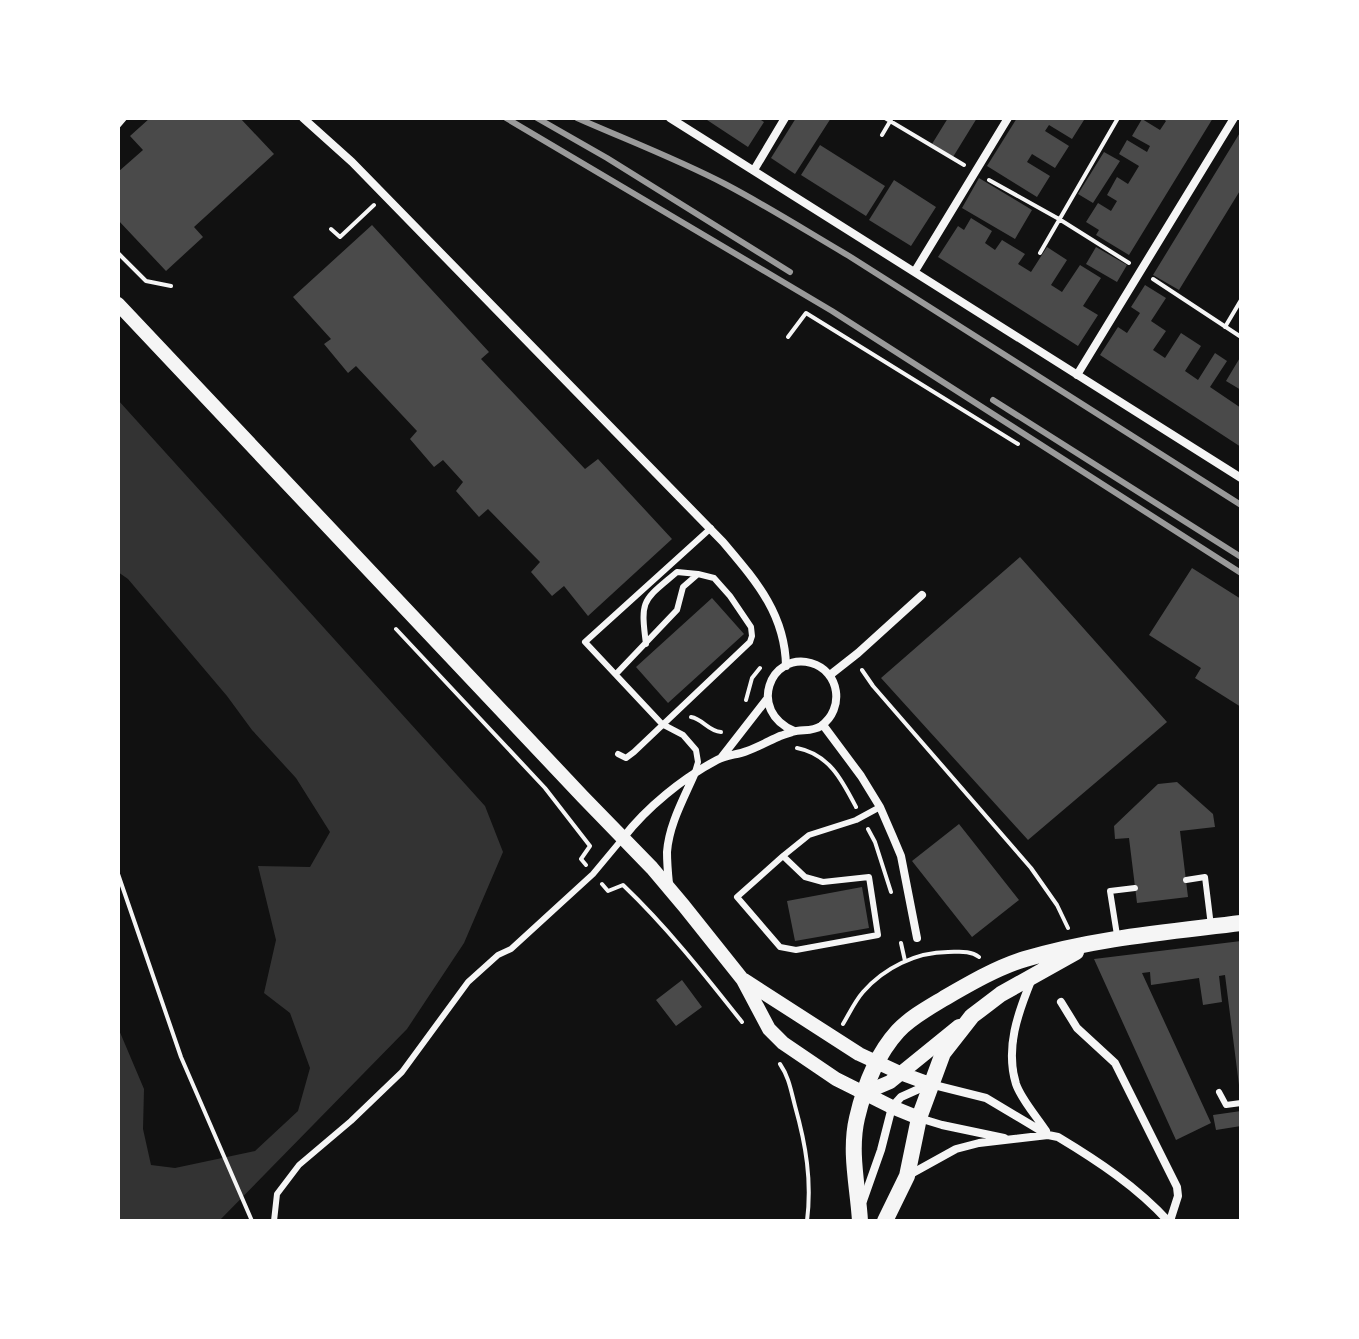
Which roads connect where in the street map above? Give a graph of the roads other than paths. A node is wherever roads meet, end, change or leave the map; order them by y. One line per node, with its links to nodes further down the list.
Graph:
1 (124, 118): 7 (lane)
2 (303, 118): 13 (street)
3 (670, 118): 8 (street)
4 (785, 118): 8 (street)
5 (1008, 118): 9 (street)
6 (1234, 118): 11 (street)
7 (118, 125)
8 (754, 170): 9 (street)
9 (915, 271): 11 (street)
10 (118, 304): 28 (street)
11 (1077, 375): 12 (street)
12 (1241, 478)
13 (711, 528): 17 (street); 18 (lane)
14 (698, 574): 16 (lane); 16 (lane); 21 (lane)
15 (922, 595): 19 (street)
16 (646, 644): 18 (lane)
17 (786, 666): 19 (street); 20 (street)
18 (616, 674): 21 (lane)
19 (830, 675): 22 (street)
20 (767, 699): 23 (street); 25 (street)
21 (662, 724): 24 (lane); 26 (lane)
22 (823, 725): 23 (street); 27 (street)
23 (794, 731): 25 (street)
24 (618, 754)
25 (720, 758): 26 (street)
26 (695, 774): 28 (street); 32 (street)
27 (880, 807): 29 (lane); 35 (street)
28 (623, 838): 32 (street); 54 (lane)
29 (783, 856): 29 (lane)
30 (1186, 880): 34 (lane)
31 (1135, 888): 36 (lane)
32 (669, 889): 39 (street)
33 (1241, 923): 34 (main road)
34 (1211, 927): 36 (main road)
35 (917, 938)
36 (1117, 939): 37 (main road)
37 (1091, 942): 38 (main road); 42 (main road)
38 (1033, 977): 41 (main road); 50 (street)
39 (743, 980): 42 (street); 46 (street)
40 (1061, 1002): 56 (street)
41 (972, 1016): 43 (street); 44 (main road)
42 (877, 1063): 43 (street); 46 (main road)
43 (900, 1073): 44 (street); 46 (street)
44 (930, 1084): 48 (street); 49 (main road); 50 (street)
45 (1219, 1092): 47 (lane)
46 (864, 1093): 48 (street); 53 (main road)
47 (1241, 1103)
48 (892, 1107): 49 (street); 53 (street)
49 (919, 1118): 51 (street); 52 (main road)
50 (1048, 1135): 51 (street); 56 (street)
51 (1008, 1139): 52 (street)
52 (907, 1176): 55 (main road)
53 (860, 1215)
54 (274, 1221)
55 (885, 1221)
56 (1169, 1221)

